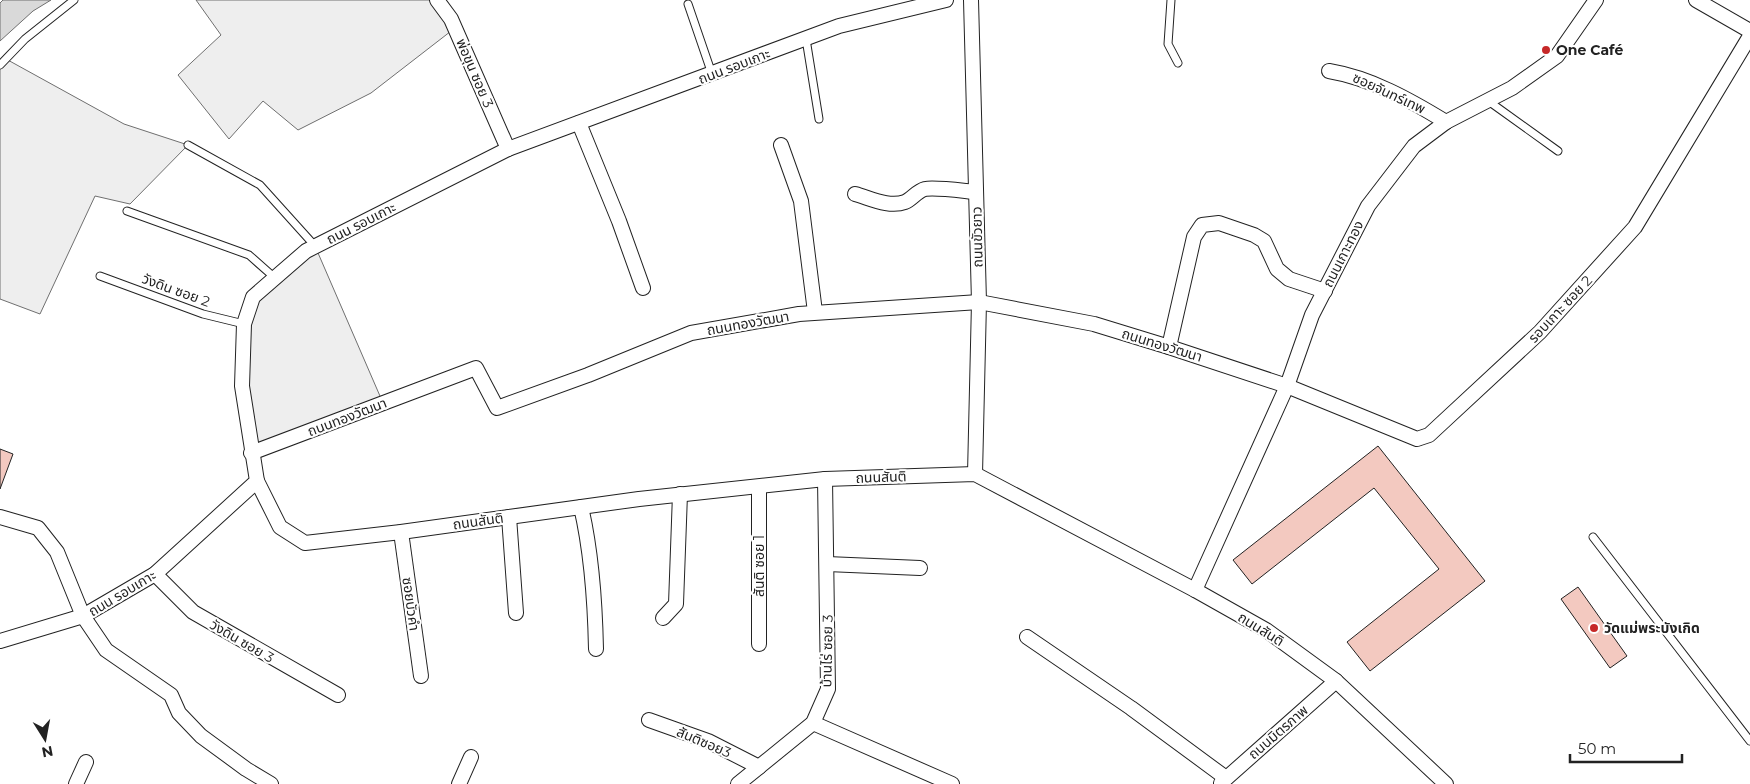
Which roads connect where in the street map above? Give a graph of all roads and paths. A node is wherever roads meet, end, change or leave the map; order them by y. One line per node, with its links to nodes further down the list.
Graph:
1 (74, 0): 13 (lane)
2 (437, 0): 22 (street, พ่อขุน ซอย 3)
3 (946, 0): 11 (street, ถนน รอบเกาะ)
4 (971, 0): 24 (street, ถนนขัวยาว)
5 (1171, 0): 12 (lane)
6 (1596, 0): 16 (street, ถนนเกาะทอง)
7 (1696, 0): 9 (street)
8 (688, 4): 15 (lane)
9 (1750, 31)
10 (1750, 36): 36 (street, รอบเกาะ ซอย 2)
11 (806, 39): 15 (street, ถนน รอบเกาะ); 17 (lane)
12 (1178, 63)
13 (0, 65)
14 (1329, 71): 18 (street, ซอยจันทร์เทพ)
15 (712, 74): 19 (street, ถนน รอบเกาะ)
16 (1487, 100): 18 (street, ถนนเกาะทอง); 23 (lane)
17 (818, 119)
18 (1446, 122): 31 (street, ถนนเกาะทอง)
19 (578, 123): 22 (street, ถนน รอบเกาะ); 30 (street)
20 (188, 145): 27 (lane)
21 (781, 145): 33 (street)
22 (508, 149): 27 (street, ถนน รอบเกาะ)
23 (1558, 151)
24 (976, 192): 25 (street); 32 (street, ถนนขัวยาว)
25 (855, 194)
26 (127, 211): 29 (lane)
27 (315, 246): 29 (street, ถนน รอบเกาะ)
28 (100, 276): 34 (lane, วังดิน ซอย 2)
29 (275, 278): 34 (street, ถนน รอบเกาะ)
30 (643, 288)
31 (1325, 291): 35 (street); 36 (street, ถนนเกาะทอง)
32 (979, 302): 33 (street, ถนนทองวัฒนา); 35 (street, ถนนทองวัฒนา); 38 (street, ถนนขัวยาว)
33 (816, 312): 37 (street, ถนนทองวัฒนา)
34 (244, 324): 37 (street, ถนน รอบเกาะ)
35 (1170, 347): 36 (street, ถนนทองวัฒนา)
36 (1287, 386): 51 (street, ถนนเกาะทอง)
37 (251, 453): 40 (street, ถนน รอบเกาะ)
38 (975, 474): 39 (street, ถนนสันติ); 51 (street, ถนนสันติ)
39 (825, 479): 41 (street, ถนนสันติ); 48 (street, บ้านไร่ ซอย 3)
40 (257, 481): 46 (street, ถนนสันติ); 50 (street, ถนน รอบเกาะ)
41 (760, 487): 42 (street, ถนนสันติ); 57 (street, สันติ ซอย 1)
42 (680, 494): 43 (street, ถนนสันติ); 54 (street)
43 (581, 507): 45 (street, ถนนสันติ); 58 (street)
44 (0, 517): 53 (street)
45 (509, 517): 46 (street, ถนนสันติ); 52 (street)
46 (401, 532): 59 (street, ซอยบัวคำ)
47 (1593, 537): 64 (lane)
48 (827, 564): 49 (street); 63 (street, บ้านไร่ ซอย 3)
49 (920, 568)
50 (155, 574): 53 (street, ถนน รอบเกาะ); 61 (street, วังดิน ซอย 3)
51 (1195, 590): 60 (street, ถนนสันติ)
52 (516, 613)
53 (84, 616): 56 (street, ถนน รอบเกาะ); 70 (street)
54 (663, 618)
55 (1027, 638): 68 (street)
56 (1, 642)
57 (759, 644)
58 (596, 649)
59 (421, 676)
60 (1336, 682): 68 (street, ถนนมิตรภาพ); 74 (street, ถนนสันติ)
61 (338, 695)
62 (649, 720): 67 (street, สันติซอย3)
63 (813, 723): 67 (street, บ้านไร่ ซอย 3); 73 (street)
64 (1750, 741)
65 (471, 757): 71 (street)
66 (86, 762): 69 (street)
67 (758, 767): 72 (street, บ้านไร่ ซอย 3)
68 (1223, 781)
69 (76, 784)
70 (271, 784)
71 (459, 784)
72 (738, 784)
73 (952, 784)
74 (1446, 784)

